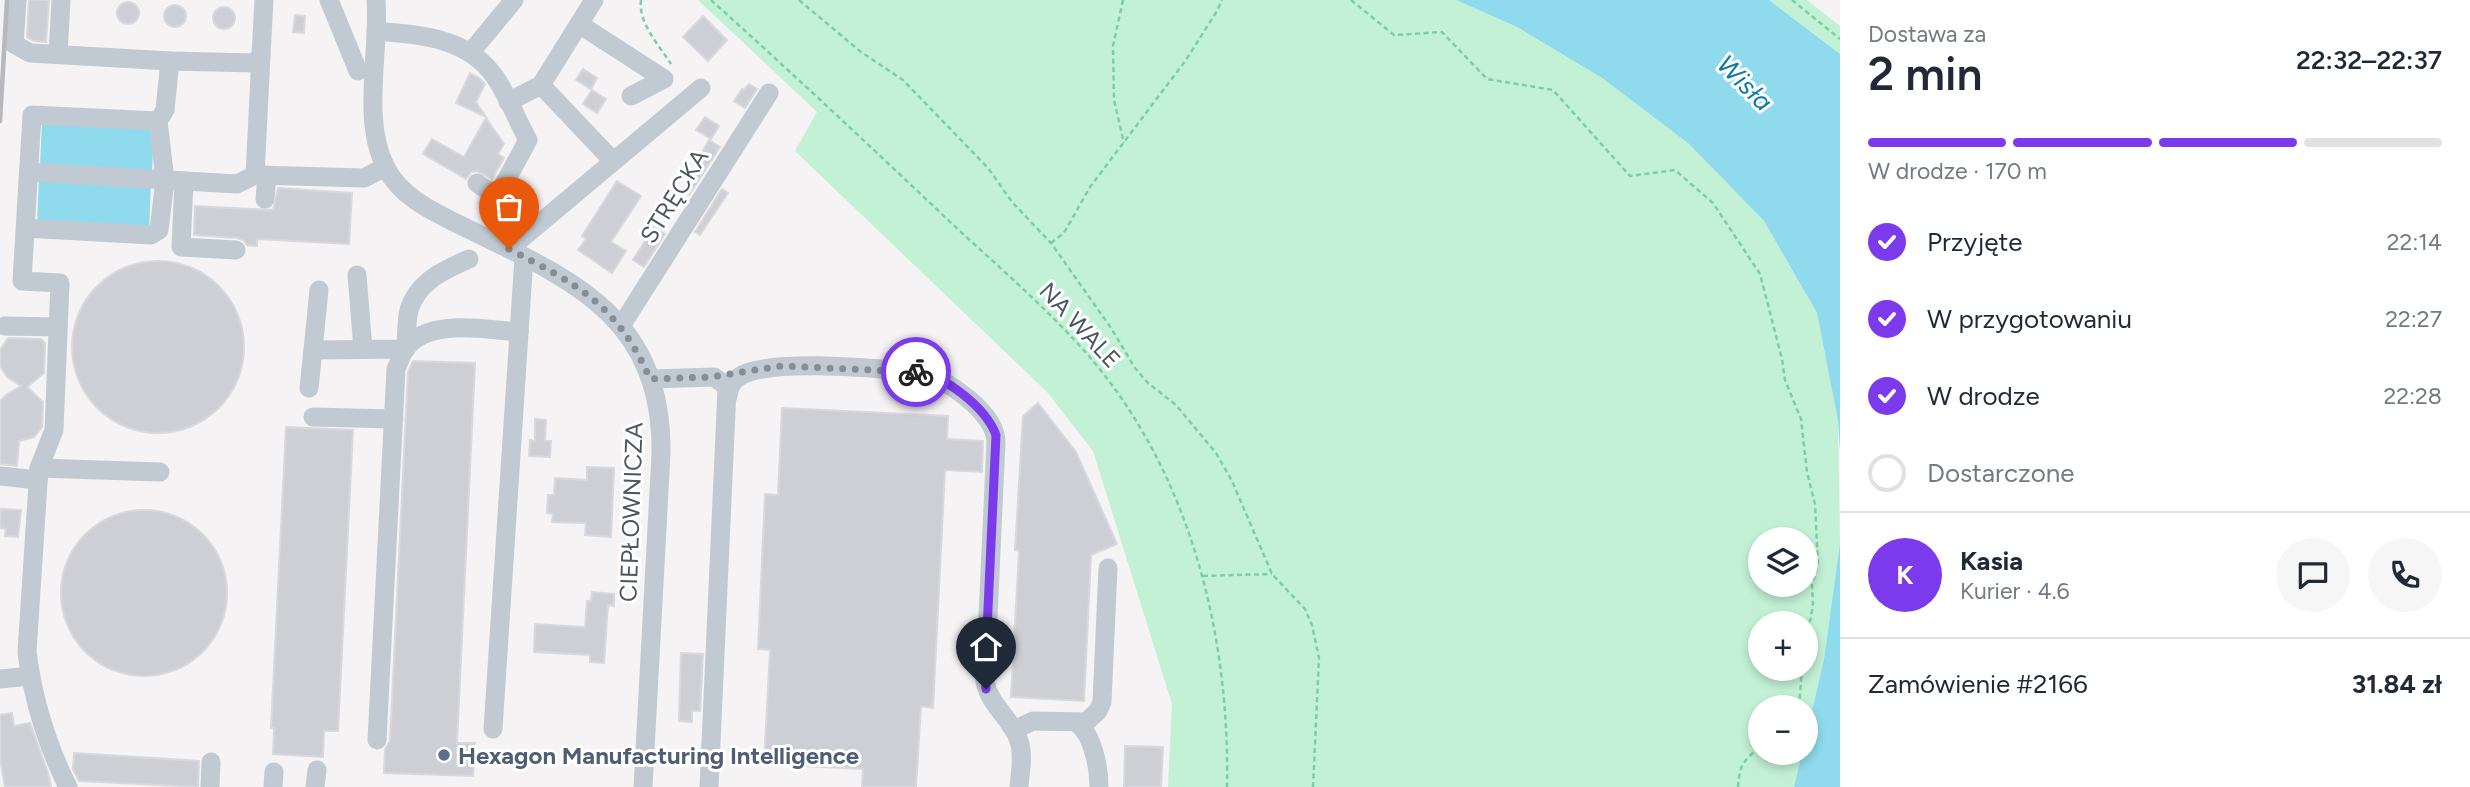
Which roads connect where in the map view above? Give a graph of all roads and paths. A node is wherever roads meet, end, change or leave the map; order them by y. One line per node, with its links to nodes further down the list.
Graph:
1 (17, 0): 18 (street)
2 (61, 0): 18 (street)
3 (264, 0): 19 (street)
4 (329, 0): 21 (street)
5 (376, 0): 15 (street, CIEPŁOWNICZA)
6 (514, 0): 17 (street)
7 (594, 0): 14 (street)
8 (711, 0): 64 (path, NA WALE)
9 (799, 0): 39 (path)
10 (1122, 0): 28 (path)
11 (1222, 0): 28 (path)
12 (1350, 0): 65 (path)
13 (1793, 0): 16 (path)
14 (579, 24): 22 (street); 25 (street)
15 (376, 31): 17 (street); 30 (street, CIEPŁOWNICZA)
16 (1840, 39)
17 (471, 52): 26 (street)
18 (58, 54): 20 (street)
19 (261, 55): 20 (street); 32 (street)
20 (170, 61): 27 (street)
21 (358, 71)
22 (541, 85): 26 (street); 29 (street)
23 (701, 89): 29 (street)
24 (769, 93): 46 (street, STRĘCKA)
25 (631, 96)
26 (508, 102): 35 (street)
27 (158, 121): 31 (street); 33 (street)
28 (1124, 143): 39 (path)
29 (613, 161): 38 (street)
30 (385, 167): 32 (street); 41 (street, CIEPŁOWNICZA)
31 (29, 173): 33 (street); 37 (street)
32 (261, 175): 33 (street); 36 (street)
33 (174, 180): 37 (street); 40 (street)
34 (477, 183): 35 (street)
35 (497, 197): 38 (street)
36 (265, 199)
37 (25, 228): 47 (street)
38 (533, 228): 41 (street)
39 (1051, 243): 63 (path)
40 (236, 250)
41 (516, 253): 46 (street, CIEPŁOWNICZA); 48 (street)
42 (469, 259): 50 (street)
43 (357, 275): 49 (street)
44 (319, 290): 51 (street)
45 (5, 326): 47 (street)
46 (621, 326): 54 (street, CIEPŁOWNICZA)
47 (58, 327): 60 (street)
48 (520, 332): 50 (street); 69 (street)
49 (363, 349): 50 (street); 51 (street)
50 (405, 349): 58 (street)
51 (313, 350): 55 (street)
52 (748, 373): 53 (street); 56 (street); 70 (street)
53 (711, 377): 54 (street); 56 (street)
54 (650, 379): 76 (street, CIEPŁOWNICZA)
55 (309, 388)
56 (728, 396): 77 (street)
57 (313, 417): 58 (street)
58 (394, 419): 71 (street)
59 (160, 472): 60 (street)
60 (38, 474): 61 (street); 66 (street)
61 (0, 476)
62 (1108, 568): 68 (street)
63 (1272, 574): 64 (path); 81 (path)
64 (1203, 576): 80 (path, NA WALE)
65 (1812, 611)
66 (30, 676): 67 (street); 74 (street)
67 (0, 679)
68 (1077, 723): 70 (street); 79 (street)
69 (493, 729)
70 (1014, 730): 78 (street)
71 (377, 740)
72 (1748, 758): 82 (path)
73 (211, 762): 75 (street)
74 (68, 787)
75 (210, 787)
76 (643, 787)
77 (709, 787)
78 (1019, 787)
79 (1099, 787)
80 (1227, 787)
81 (1313, 787)
82 (1738, 787)

